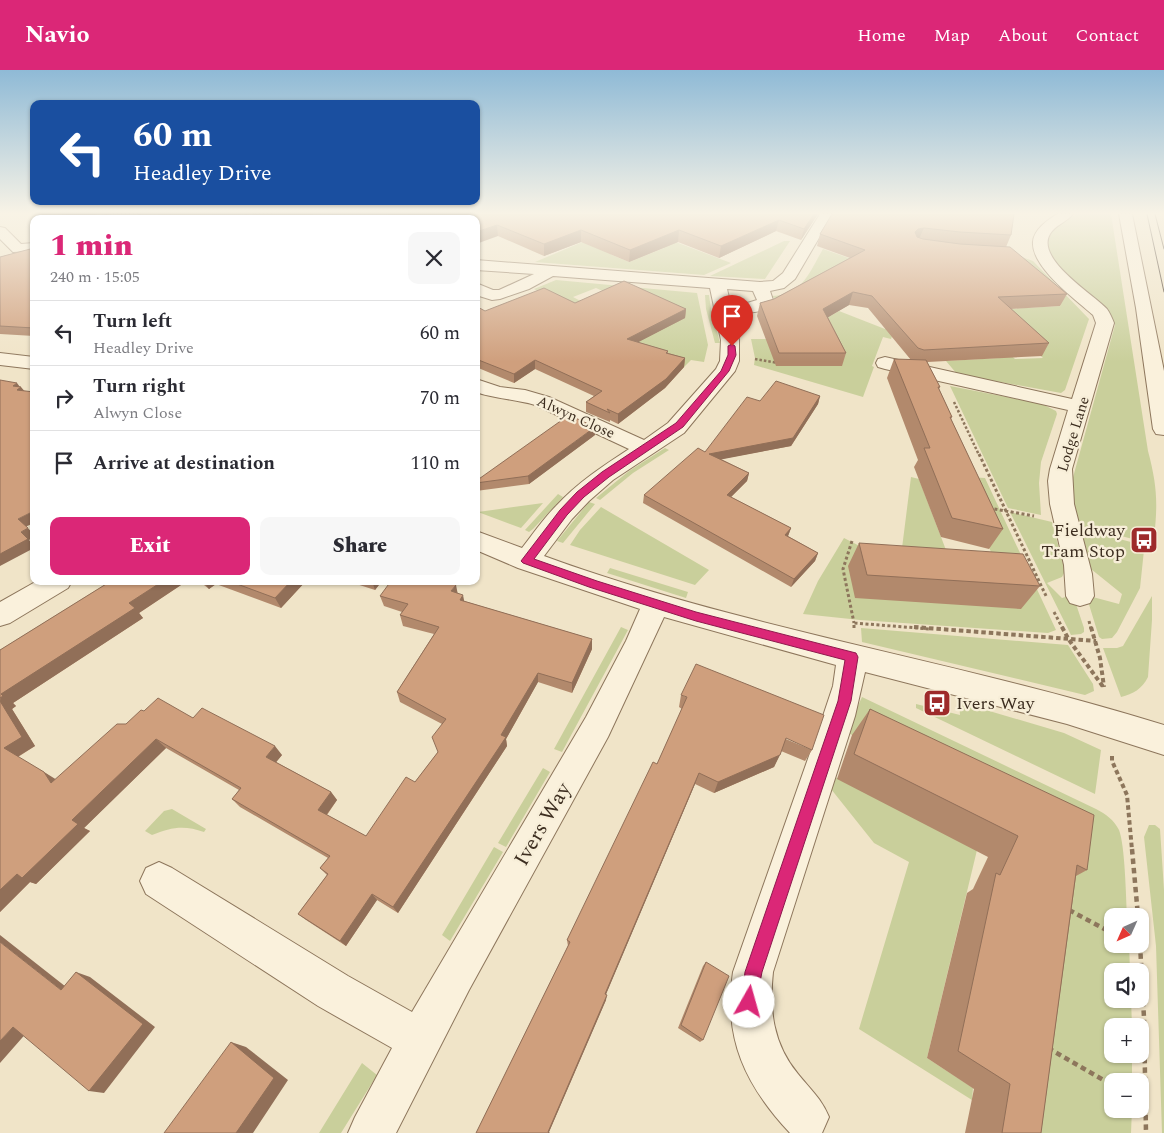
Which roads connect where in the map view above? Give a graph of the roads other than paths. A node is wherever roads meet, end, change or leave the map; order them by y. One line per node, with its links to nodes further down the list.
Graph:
1 (796, 264): 7 (street)
2 (1046, 264): 14 (street, Lodge Lane)
3 (1135, 264): 15 (street)
4 (480, 265): 5 (street)
5 (549, 271): 6 (street); 8 (street)
6 (718, 285): 7 (street); 16 (street, Alwyn Close)
7 (760, 287): 9 (street)
8 (480, 290)
9 (750, 308)
10 (0, 359): 11 (street)
11 (30, 363)
12 (885, 363): 14 (street)
13 (480, 387): 16 (street, Alwyn Close)
14 (1081, 407): 20 (street, Lodge Lane)
15 (1164, 429)
16 (646, 449): 18 (street, Alwyn Close)
17 (480, 542): 18 (street)
18 (527, 561): 21 (street)
19 (52, 585): 22 (street)
20 (1080, 596)
21 (656, 604): 23 (street); 26 (street, Ivers Way)
22 (0, 615)
23 (853, 640): 24 (street); 27 (street)
24 (1164, 740)
25 (160, 881): 26 (street)
26 (420, 1040): 28 (street, Ivers Way)
27 (806, 1117)
28 (371, 1133)

